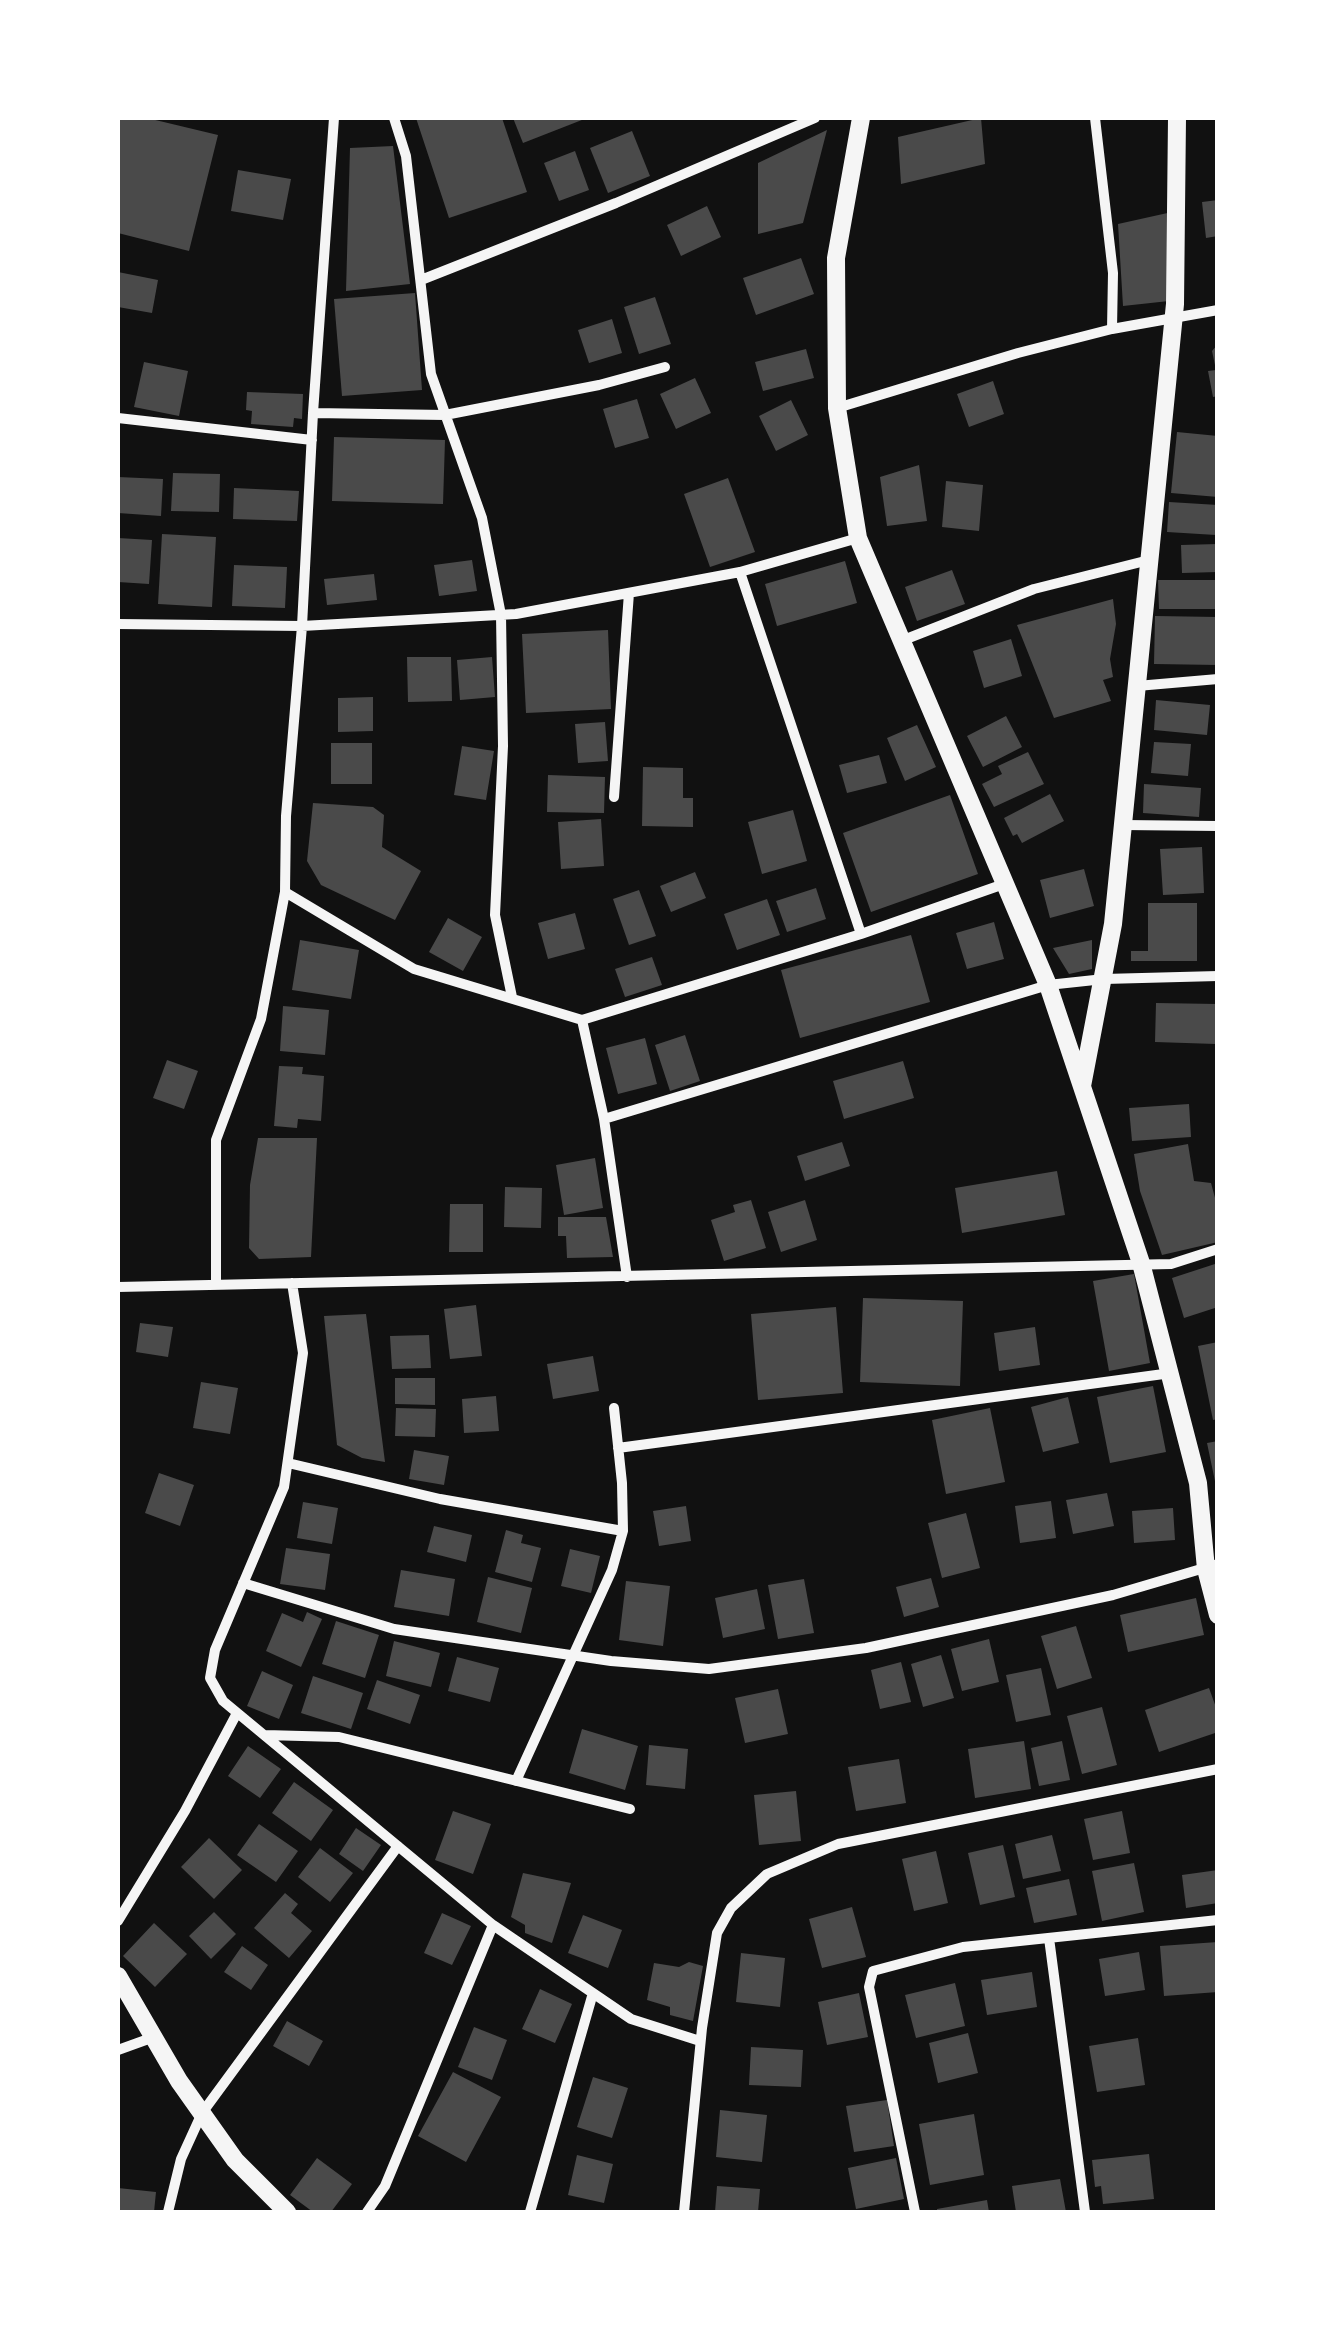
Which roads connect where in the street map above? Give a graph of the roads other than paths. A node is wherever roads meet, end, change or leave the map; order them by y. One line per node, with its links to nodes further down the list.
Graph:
1 (334, 118): 13 (street)
2 (394, 118): 7 (street)
3 (815, 118): 7 (street)
4 (861, 118): 12 (street)
5 (1095, 118): 10 (street)
6 (1178, 118): 9 (street)
7 (421, 280): 14 (street)
8 (1218, 310): 9 (street)
9 (1174, 319): 10 (street); 18 (street)
10 (1112, 329): 12 (street)
11 (665, 367): 14 (street)
12 (836, 408): 17 (street)
13 (313, 413): 14 (street); 16 (street)
14 (445, 415): 21 (street)
15 (118, 418): 16 (street)
16 (312, 440): 23 (street)
17 (858, 538): 19 (street); 24 (street)
18 (1149, 560): 24 (street); 26 (street)
19 (740, 572): 20 (street); 32 (street)
20 (630, 593): 21 (street); 27 (street)
21 (501, 616): 23 (street); 36 (street)
22 (118, 624): 23 (street)
23 (302, 626): 31 (street)
24 (900, 642): 30 (street)
25 (1218, 679): 26 (street)
26 (1137, 686): 28 (street)
27 (614, 798)
28 (1122, 825): 29 (street); 34 (street)
29 (1218, 826)
30 (1004, 884): 32 (street); 35 (street)
31 (286, 892): 36 (street); 44 (street)
32 (861, 934): 37 (street)
33 (1218, 976): 34 (street)
34 (1104, 979): 35 (street); 38 (street)
35 (1048, 986): 38 (street); 39 (street)
36 (512, 997): 37 (street)
37 (582, 1020): 39 (street)
38 (1082, 1090): 41 (street)
39 (604, 1120): 42 (street)
40 (1218, 1249): 41 (street)
41 (1140, 1263): 42 (street); 46 (street)
42 (626, 1277): 43 (street)
43 (292, 1283): 44 (street); 49 (street)
44 (216, 1285): 45 (street)
45 (118, 1287)
46 (1170, 1374): 48 (street); 51 (street)
47 (614, 1408): 48 (street)
48 (618, 1448): 50 (street)
49 (288, 1464): 50 (street); 52 (street)
50 (623, 1531): 54 (street)
51 (1212, 1567): 53 (street); 54 (street)
52 (243, 1584): 54 (street); 55 (street)
53 (1218, 1615)
54 (575, 1656): 58 (street)
55 (237, 1712): 56 (street); 62 (street)
56 (265, 1735): 58 (street); 60 (street)
57 (1218, 1769): 68 (street)
58 (516, 1780): 59 (street)
59 (630, 1809)
60 (398, 1846): 63 (street); 70 (street)
61 (1218, 1920): 64 (street)
62 (118, 1921)
63 (493, 1925): 66 (street); 73 (street)
64 (1049, 1938): 76 (street); 77 (street)
65 (118, 1976): 67 (street)
66 (593, 1994): 68 (street); 74 (street)
67 (154, 2038): 69 (street); 70 (street)
68 (700, 2042): 75 (street)
69 (118, 2050)
70 (202, 2113): 71 (street); 72 (street)
71 (168, 2212)
72 (287, 2212)
73 (367, 2212)
74 (530, 2212)
75 (684, 2212)
76 (915, 2212)
77 (1085, 2212)

